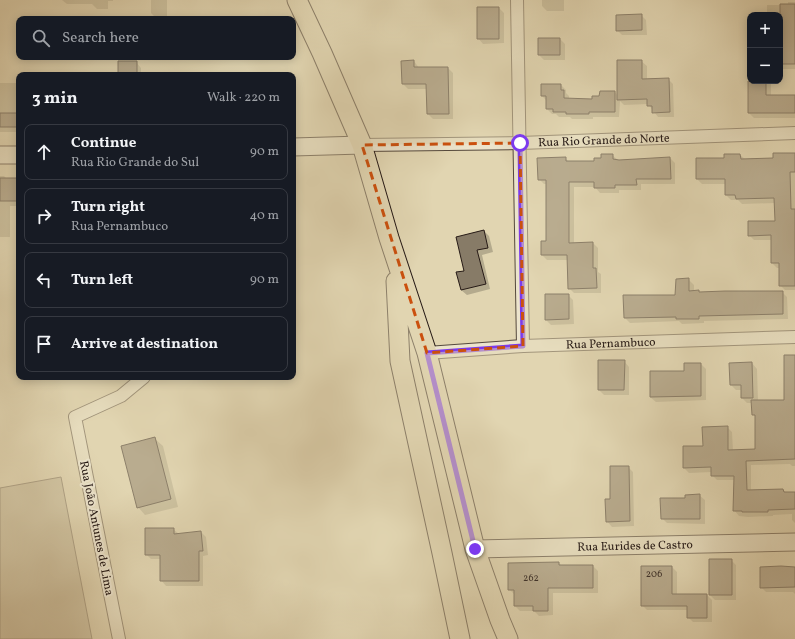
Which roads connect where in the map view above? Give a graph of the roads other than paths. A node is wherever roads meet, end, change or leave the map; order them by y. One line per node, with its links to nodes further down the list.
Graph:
1 (297, 0): 5 (main road)
2 (517, 0): 4 (street)
3 (795, 133): 4 (street, Rua Rio Grande do Norte)
4 (520, 143): 5 (street, Rua Rio Grande do Norte); 11 (street)
5 (362, 145): 6 (street, Rua Rio Grande do Norte); 9 (main road)
6 (296, 147)
7 (0, 155): 8 (street)
8 (16, 155)
9 (395, 257): 12 (main road); 17 (main road)
10 (795, 337): 11 (street, Rua Pernambuco)
11 (523, 346): 12 (street, Rua Pernambuco)
12 (427, 353): 15 (main road)
13 (140, 380): 16 (street, Rua João Antunes de Lima)
14 (795, 542): 15 (street, Rua Eurides de Castro)
15 (475, 549): 18 (main road)
16 (119, 639)
17 (460, 639)
18 (508, 639)

